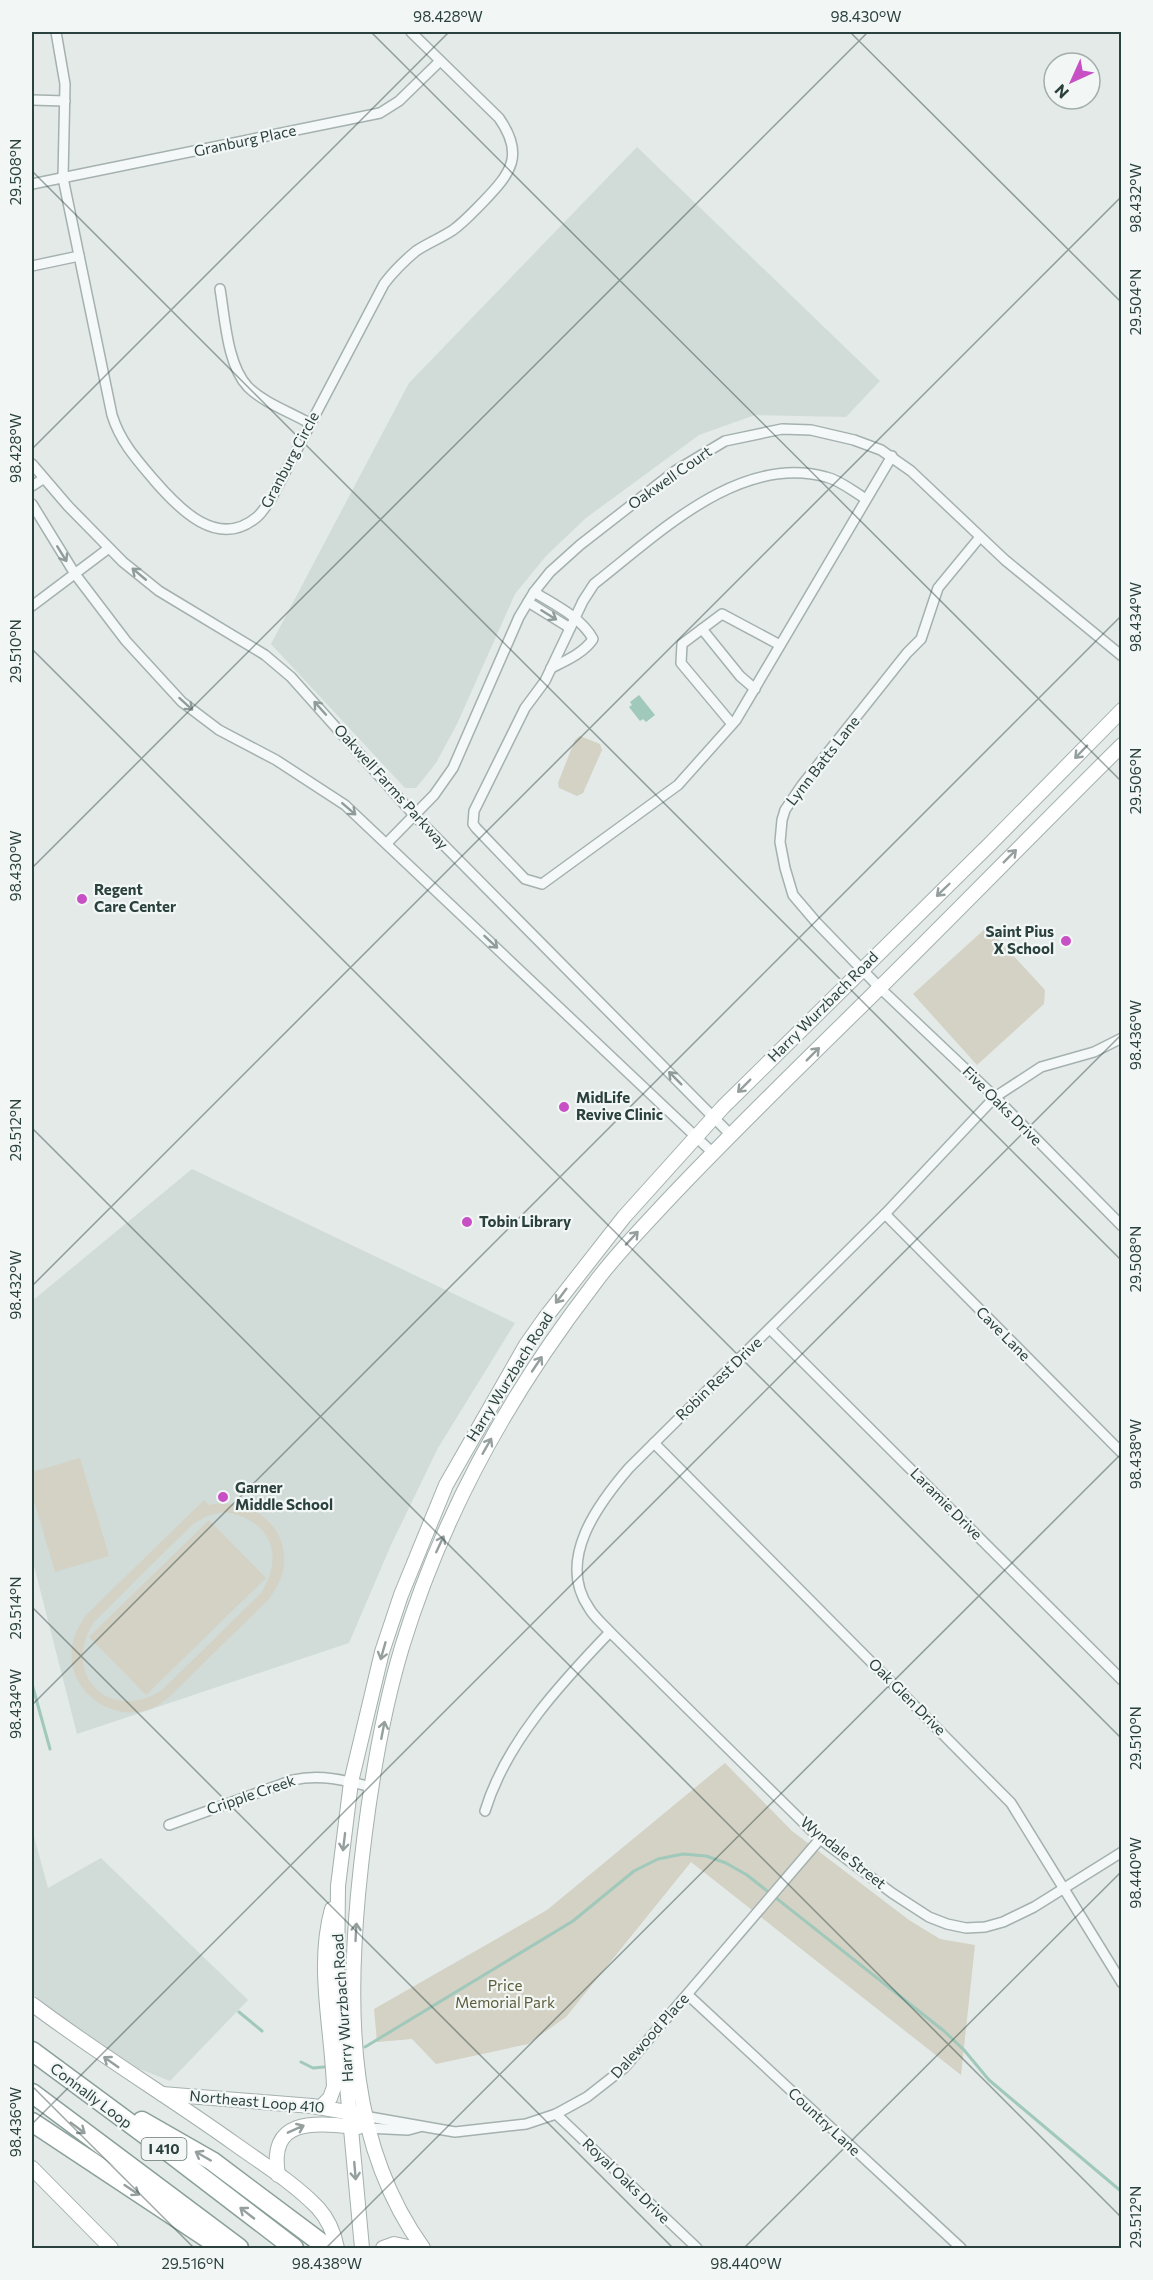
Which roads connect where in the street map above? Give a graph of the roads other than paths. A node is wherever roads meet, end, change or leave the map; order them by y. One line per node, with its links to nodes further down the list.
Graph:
1 (56, 32): 5 (street, Granburg Circle)
2 (411, 32): 3 (street, Granburg Circle)
3 (440, 61): 6 (street, Granburg Place); 11 (street, Granburg Circle)
4 (32, 100): 5 (street)
5 (65, 101): 6 (street, Granburg Circle)
6 (63, 178): 7 (street, Granburg Place); 8 (street, Granburg Circle)
7 (32, 184)
8 (79, 256): 9 (street); 11 (street, Granburg Circle)
9 (32, 266)
10 (220, 288): 11 (street)
11 (309, 423)
12 (892, 456): 16 (street); 18 (street, Oakwell Court); 21 (street, Oakwell Court)
13 (32, 464): 14 (street, Oakwell Farms Parkway)
14 (43, 479): 15 (street); 19 (street, Oakwell Farms Parkway)
15 (32, 486)
16 (866, 499): 24 (street); 27 (street)
17 (32, 504): 20 (street, one-way to 20)
18 (980, 537): 28 (street, Oakwell Court); 36 (street, Lynn Batts Lane)
19 (109, 548): 20 (street); 34 (street, Oakwell Farms Parkway, one-way to 19)
20 (75, 574): 23 (street); 35 (street, one-way to 35)
21 (534, 592): 22 (street, Oakwell Court); 24 (street)
22 (528, 602): 25 (street, one-way to 25); 34 (street, Oakwell Court)
23 (32, 606)
24 (575, 618): 25 (street); 29 (street)
25 (570, 628): 29 (street)
26 (702, 629): 27 (street); 30 (street); 32 (street)
27 (780, 645): 30 (street)
28 (1122, 656)
29 (551, 668): 32 (street)
30 (755, 688): 32 (street)
31 (1122, 710): 36 (main road, Harry Wurzbach Road, one-way to 36)
32 (732, 724)
33 (1122, 745): 37 (main road, Harry Wurzbach Road, one-way to 33)
34 (414, 815): 35 (street, Oakwell Court); 40 (street, Oakwell Farms Parkway, one-way to 34)
35 (387, 843): 41 (street, one-way to 41)
36 (862, 969): 37 (street, Lynn Batts Lane); 40 (main road, Harry Wurzbach Road, one-way to 40)
37 (880, 988): 39 (street, Five Oaks Drive); 42 (main road, Harry Wurzbach Road, one-way to 37)
38 (1122, 1038): 39 (street, Robin Rest Drive)
39 (995, 1097): 44 (street, Robin Rest Drive); 45 (street, Five Oaks Drive)
40 (713, 1117): 41 (main road, Harry Wurzbach Road); 42 (street, Oakwell Farms Parkway)
41 (695, 1135): 43 (street); 46 (main road, Harry Wurzbach Road)
42 (731, 1135): 43 (main road, Harry Wurzbach Road)
43 (712, 1153): 47 (main road, Harry Wurzbach Road, one-way to 43)
44 (885, 1214): 50 (street, Robin Rest Drive); 54 (street, Cave Lane)
45 (1122, 1226)
46 (602, 1242): 47 (street); 48 (main road, Harry Wurzbach Road)
47 (618, 1254): 49 (main road, Harry Wurzbach Road)
48 (579, 1273): 49 (street); 51 (main road, Harry Wurzbach Road, one-way to 51)
49 (594, 1283): 52 (main road, Harry Wurzbach Road, one-way to 49)
50 (770, 1329): 53 (street, Robin Rest Drive); 58 (street, Laramie Drive)
51 (491, 1405): 52 (street); 55 (main road, Harry Wurzbach Road)
52 (506, 1413): 56 (main road, Harry Wurzbach Road, one-way to 52)
53 (654, 1443): 57 (street, Robin Rest Drive); 66 (street, Oak Glen Drive)
54 (1122, 1453)
55 (401, 1595): 56 (street); 59 (main road, Harry Wurzbach Road, one-way to 59)
56 (417, 1600): 60 (main road, Harry Wurzbach Road, one-way to 56)
57 (610, 1632): 61 (street); 63 (street, Wyndale Street)
58 (1122, 1680)
59 (351, 1782): 60 (street, Cripple Creek); 62 (street, Cripple Creek); 65 (main road, Harry Wurzbach Road, one-way to 65)
60 (371, 1787): 76 (main road, Harry Wurzbach Road, one-way to 60)
61 (485, 1811)
62 (169, 1825)
63 (820, 1839): 66 (street, Wyndale Street); 68 (street, Dalewood Place)
64 (1122, 1852): 66 (street, Wyndale Street)
65 (338, 1886): 74 (main road); 76 (main road, Harry Wurzbach Road)
66 (1062, 1889): 67 (street, Oak Glen Drive)
67 (1122, 1983)
68 (688, 1995): 75 (street, Dalewood Place); 91 (street, Country Lane)
69 (32, 2004): 73 (main road, one-way to 69)
70 (32, 2051): 71 (highway, Connally Loop / I 410)
71 (65, 2076): 83 (highway, Connally Loop / I 410, one-way to 71); 84 (highway, one-way to 71)
72 (32, 2093): 82 (highway, I 410, one-way to 82)
73 (160, 2094): 74 (main road, Northeast Loop 410); 79 (main road)
74 (321, 2107): 76 (main road, Northeast Loop 410)
75 (556, 2114): 76 (street, Dalewood Place); 90 (street, Royal Oaks Drive)
76 (358, 2121): 79 (main road, one-way to 76); 86 (main road, Harry Wurzbach Road, one-way to 86); 89 (main road)
77 (32, 2122): 81 (highway, one-way to 81)
78 (32, 2168): 80 (main road)
79 (278, 2175): 85 (main road)
80 (111, 2248)
81 (222, 2248)
82 (239, 2248)
83 (294, 2248)
84 (328, 2248)
85 (337, 2248)
86 (362, 2248)
87 (383, 2248): 88 (main road)
88 (413, 2248)
89 (423, 2248)
90 (697, 2248)
91 (961, 2248)

